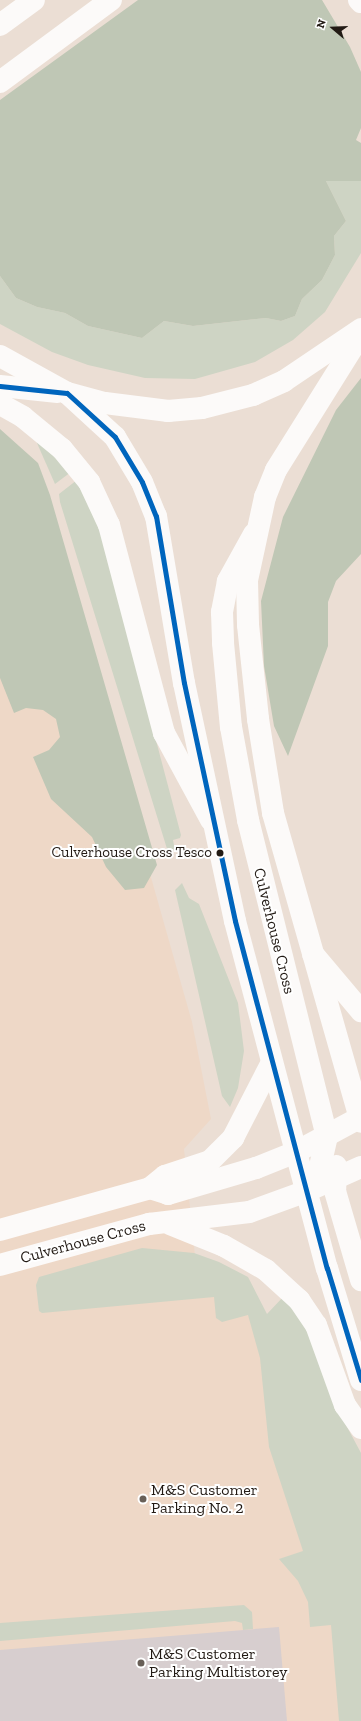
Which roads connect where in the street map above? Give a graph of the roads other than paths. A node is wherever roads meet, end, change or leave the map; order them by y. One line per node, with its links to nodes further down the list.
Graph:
1 (34, 0): 3 (main road)
2 (110, 0): 4 (main road)
3 (0, 25)
4 (0, 82)
5 (361, 330): 9 (main road)
6 (361, 334): 11 (main road)
7 (0, 356): 9 (main road)
8 (0, 386): 9 (main road)
9 (67, 393): 12 (main road)
10 (0, 404): 12 (main road)
11 (258, 527): 13 (main road); 17 (main road, Culverhouse Cross)
12 (211, 820): 15 (main road)
13 (310, 950): 14 (main road); 16 (main road)
14 (361, 1011)
15 (271, 1064): 18 (main road); 21 (main road)
16 (361, 1118): 17 (main road); 20 (main road)
17 (327, 1136): 18 (main road); 22 (main road, Culverhouse Cross)
18 (296, 1152): 21 (main road); 22 (main road)
19 (361, 1166): 20 (main road)
20 (334, 1179): 22 (main road); 26 (main road)
21 (150, 1188): 24 (main road)
22 (307, 1191): 23 (main road, Culverhouse Cross); 27 (main road)
23 (167, 1223): 25 (main road, Culverhouse Cross); 28 (main road, Culverhouse Cross)
24 (0, 1230)
25 (0, 1265)
26 (361, 1280)
27 (361, 1380)
28 (361, 1428)

